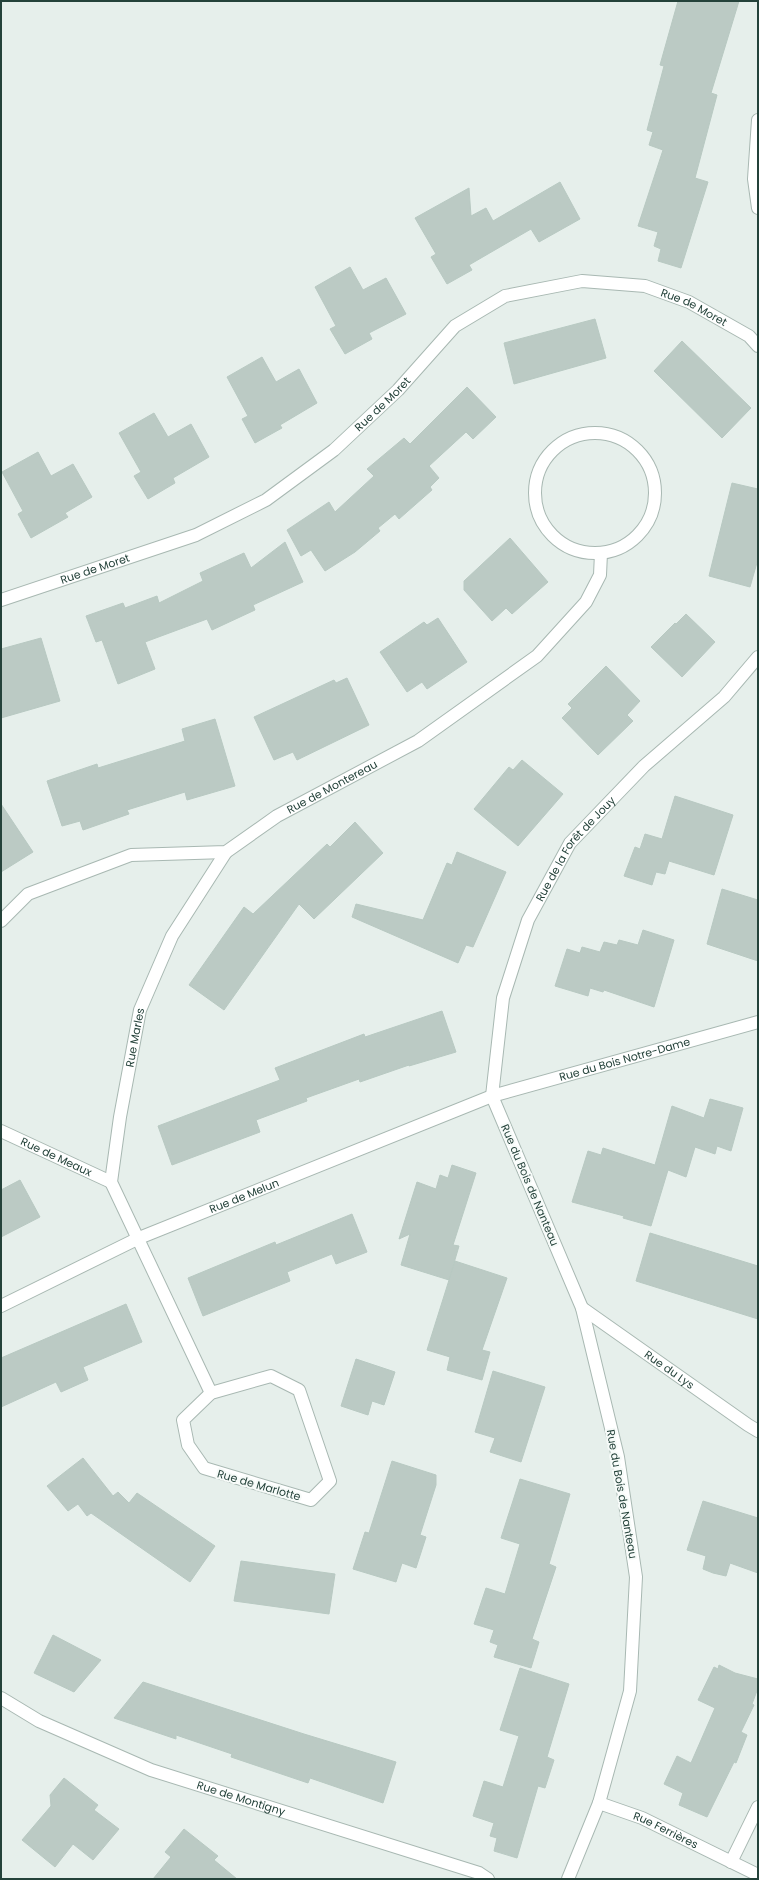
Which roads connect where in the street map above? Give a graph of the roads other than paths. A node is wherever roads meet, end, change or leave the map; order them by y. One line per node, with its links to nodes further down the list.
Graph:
1 (758, 120): 2 (street)
2 (758, 208)
3 (758, 346): 5 (street, Rue de Moret)
4 (601, 554): 4 (street); 7 (street, Rue de Montereau)
5 (1, 600)
6 (758, 657): 10 (street, Rue de la Forêt de Jouy)
7 (226, 852): 8 (street); 12 (street, Rue Marles)
8 (1, 921)
9 (758, 1022): 10 (street, Rue du Bois Notre-Dame)
10 (492, 1096): 13 (street, Rue de Melun); 15 (street, Rue du Bois de Nanteau)
11 (1, 1131): 12 (street, Rue de Meaux)
12 (111, 1182): 13 (street)
13 (139, 1238): 14 (street, Rue de Melun); 16 (street)
14 (1, 1306)
15 (582, 1308): 17 (street, Rue du Lys); 19 (street, Rue du Bois de Nanteau)
16 (211, 1393): 16 (street, Rue de Marlotte)
17 (758, 1431)
18 (1, 1698): 23 (street, Rue de Montigny)
19 (599, 1803): 21 (street, Rue Ferrières); 24 (street, Rue du Bois de Nanteau)
20 (758, 1807): 21 (street)
21 (731, 1862): 22 (street, Rue Ferrières)
22 (758, 1875)
23 (488, 1879)
24 (568, 1879)

